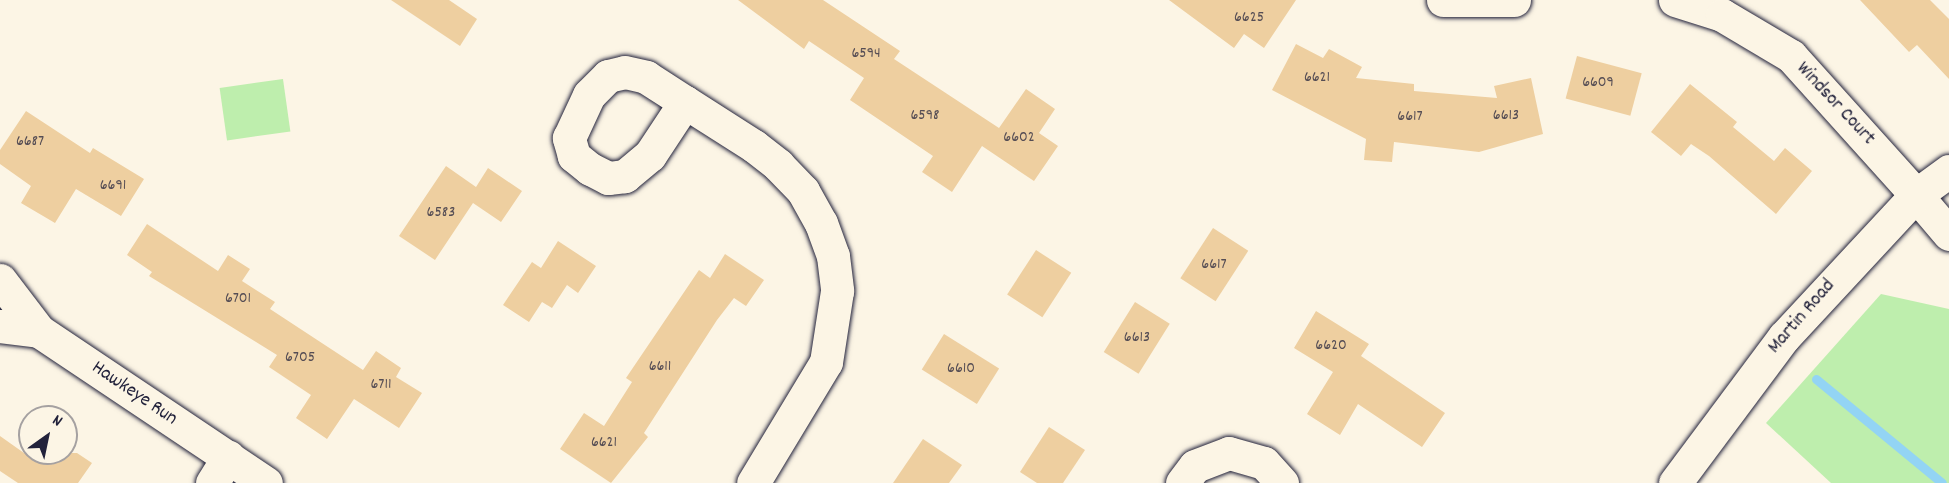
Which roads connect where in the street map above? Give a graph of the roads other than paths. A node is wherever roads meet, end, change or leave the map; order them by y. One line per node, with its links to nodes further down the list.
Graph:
1 (1443, 0): 2 (street)
2 (1514, 0)
3 (1675, 0): 6 (street, Windsor Court)
4 (685, 102): 13 (street)
5 (1949, 171): 6 (street, Martin Road)
6 (1916, 195): 7 (street, Windsor Court); 16 (street, Martin Road)
7 (1949, 234)
8 (0, 280): 10 (street, Hawkeye Run)
9 (0, 326): 10 (street, Hawkeye Run)
10 (39, 331): 11 (street, Hawkeye Run)
11 (220, 470): 12 (street, Hawkeye Run)
12 (266, 483)
13 (753, 483)
14 (1182, 483): 15 (street)
15 (1282, 483)
16 (1675, 483)

